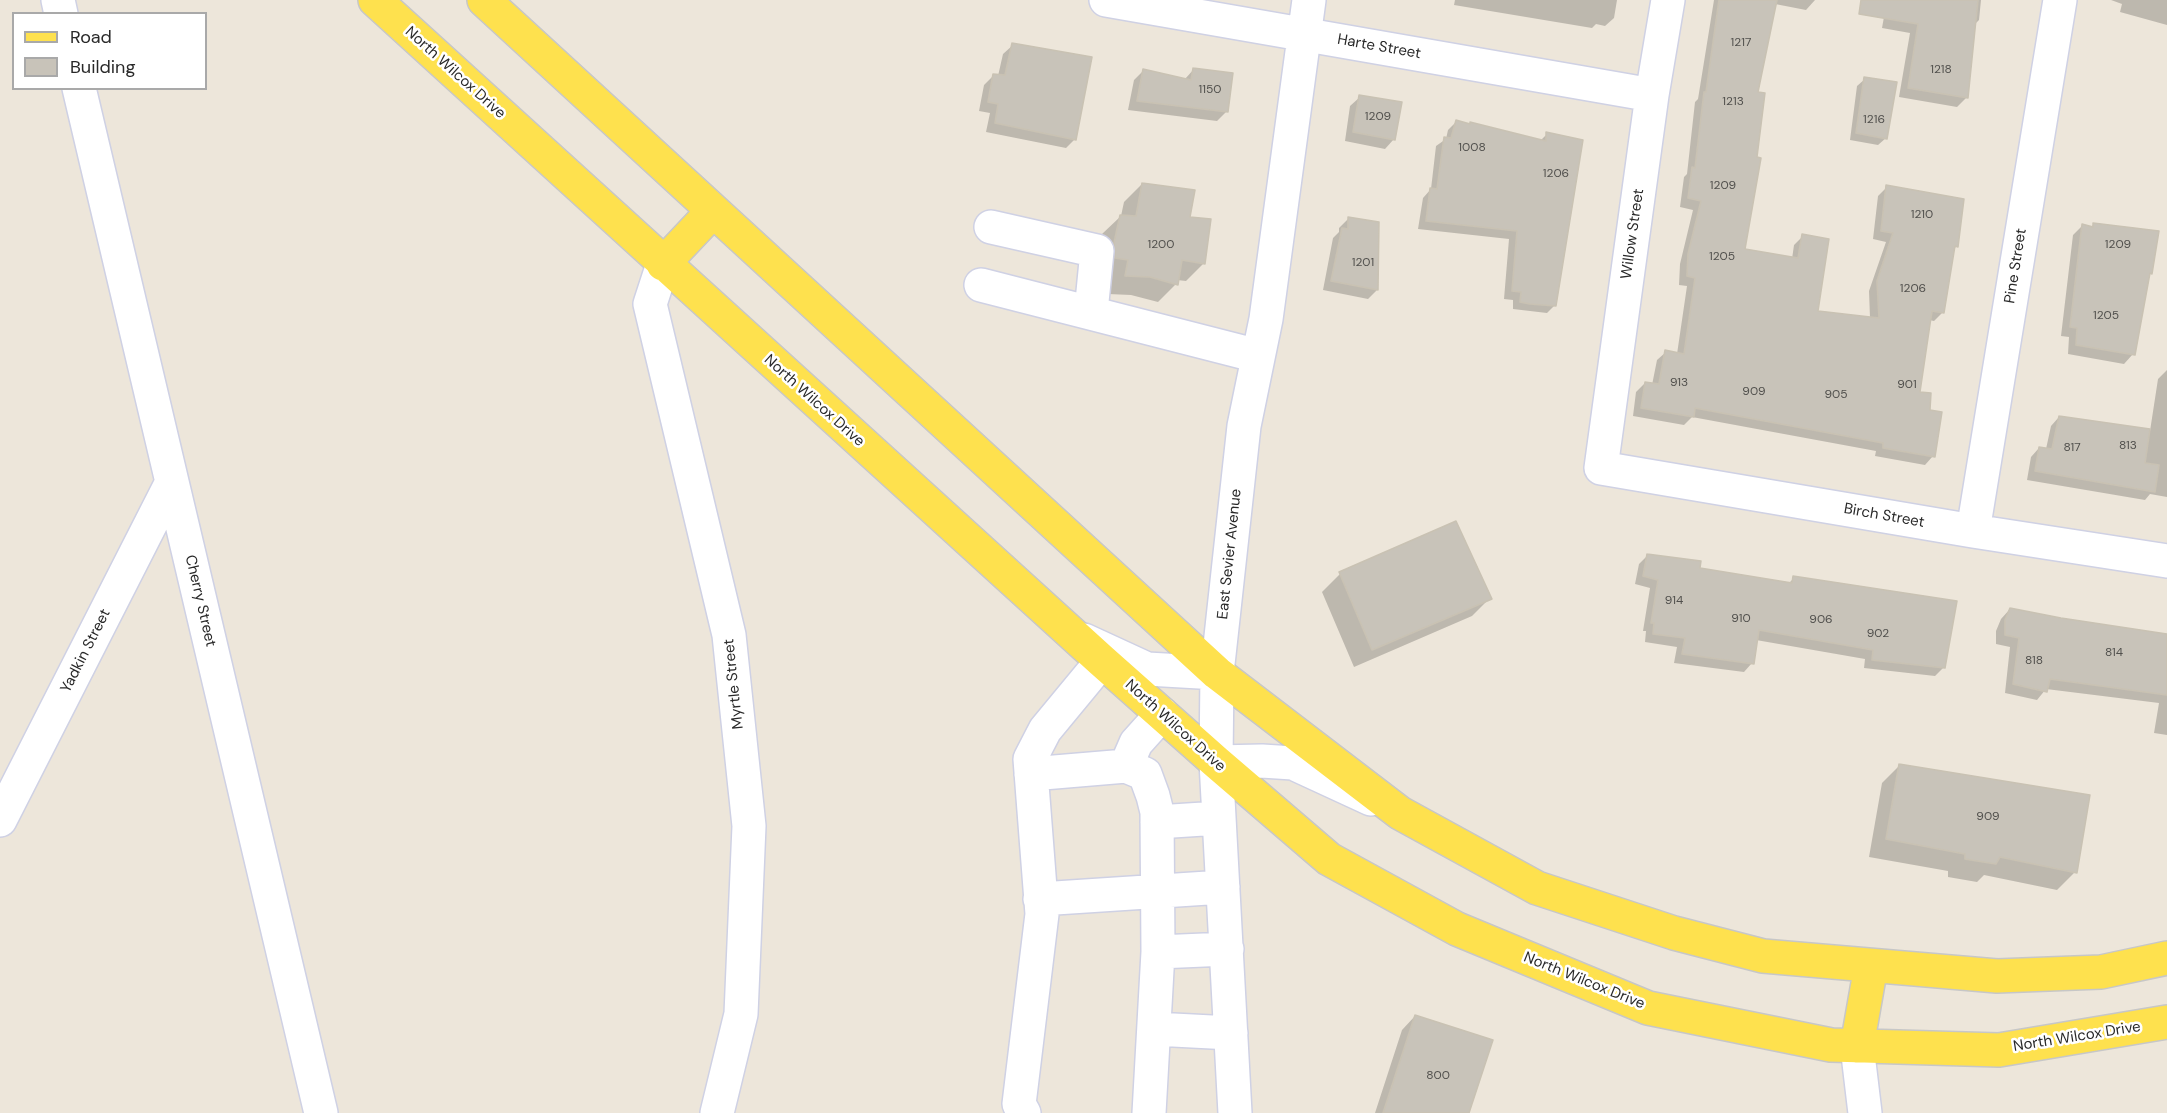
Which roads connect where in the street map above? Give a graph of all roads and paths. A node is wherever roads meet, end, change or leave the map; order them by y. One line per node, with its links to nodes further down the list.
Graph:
1 (375, 0): 12 (main road, North Wilcox Drive)
2 (484, 0): 10 (main road)
3 (1106, 0): 7 (street, Harte Street)
4 (1309, 0): 7 (street, East Sevier Avenue)
5 (1668, 0): 9 (street, Willow Street)
6 (2060, 0): 18 (street, Pine Street)
7 (1303, 34): 9 (street, Harte Street); 15 (street, East Sevier Avenue)
8 (79, 90): 17 (street, Cherry Street)
9 (1652, 95): 16 (street, Willow Street)
10 (713, 211): 12 (main road); 22 (main road)
11 (991, 227): 14 (street)
12 (663, 264): 20 (main road, North Wilcox Drive); 43 (street, Myrtle Street)
13 (981, 285): 14 (street)
14 (1091, 312): 15 (street)
15 (1258, 356): 22 (street, East Sevier Avenue)
16 (1601, 468): 18 (street, Birch Street)
17 (172, 482): 29 (street, Yadkin Street); 42 (street, Cherry Street)
18 (1973, 531): 19 (street, Birch Street)
19 (2167, 561)
20 (1074, 636): 21 (main road, North Wilcox Drive); 22 (street)
21 (1102, 661): 23 (main road, North Wilcox Drive); 26 (street)
22 (1217, 673): 24 (street, East Sevier Avenue); 27 (main road)
23 (1162, 714): 24 (main road, North Wilcox Drive); 25 (street)
24 (1216, 762): 27 (street); 28 (street, East Sevier Avenue); 41 (main road, North Wilcox Drive)
25 (1126, 766): 26 (street); 30 (street)
26 (1031, 774): 33 (street)
27 (1400, 813): 37 (main road)
28 (1219, 818): 30 (street); 31 (street, East Sevier Avenue)
29 (0, 820)
30 (1157, 822): 32 (street)
31 (1223, 887): 32 (street); 34 (street, East Sevier Avenue)
32 (1158, 892): 33 (street); 35 (street)
33 (1040, 900): 44 (street)
34 (1227, 949): 35 (street); 40 (street, East Sevier Avenue)
35 (1158, 952): 39 (street)
36 (2167, 958): 37 (main road)
37 (1871, 966): 41 (main road)
38 (2167, 1022): 41 (main road, North Wilcox Drive)
39 (1154, 1029): 40 (street); 45 (street)
40 (1231, 1033): 46 (street, East Sevier Avenue)
41 (1857, 1046): 47 (street)
42 (321, 1113)
43 (717, 1113)
44 (1024, 1113)
45 (1149, 1113)
46 (1235, 1113)
47 (1865, 1113)

